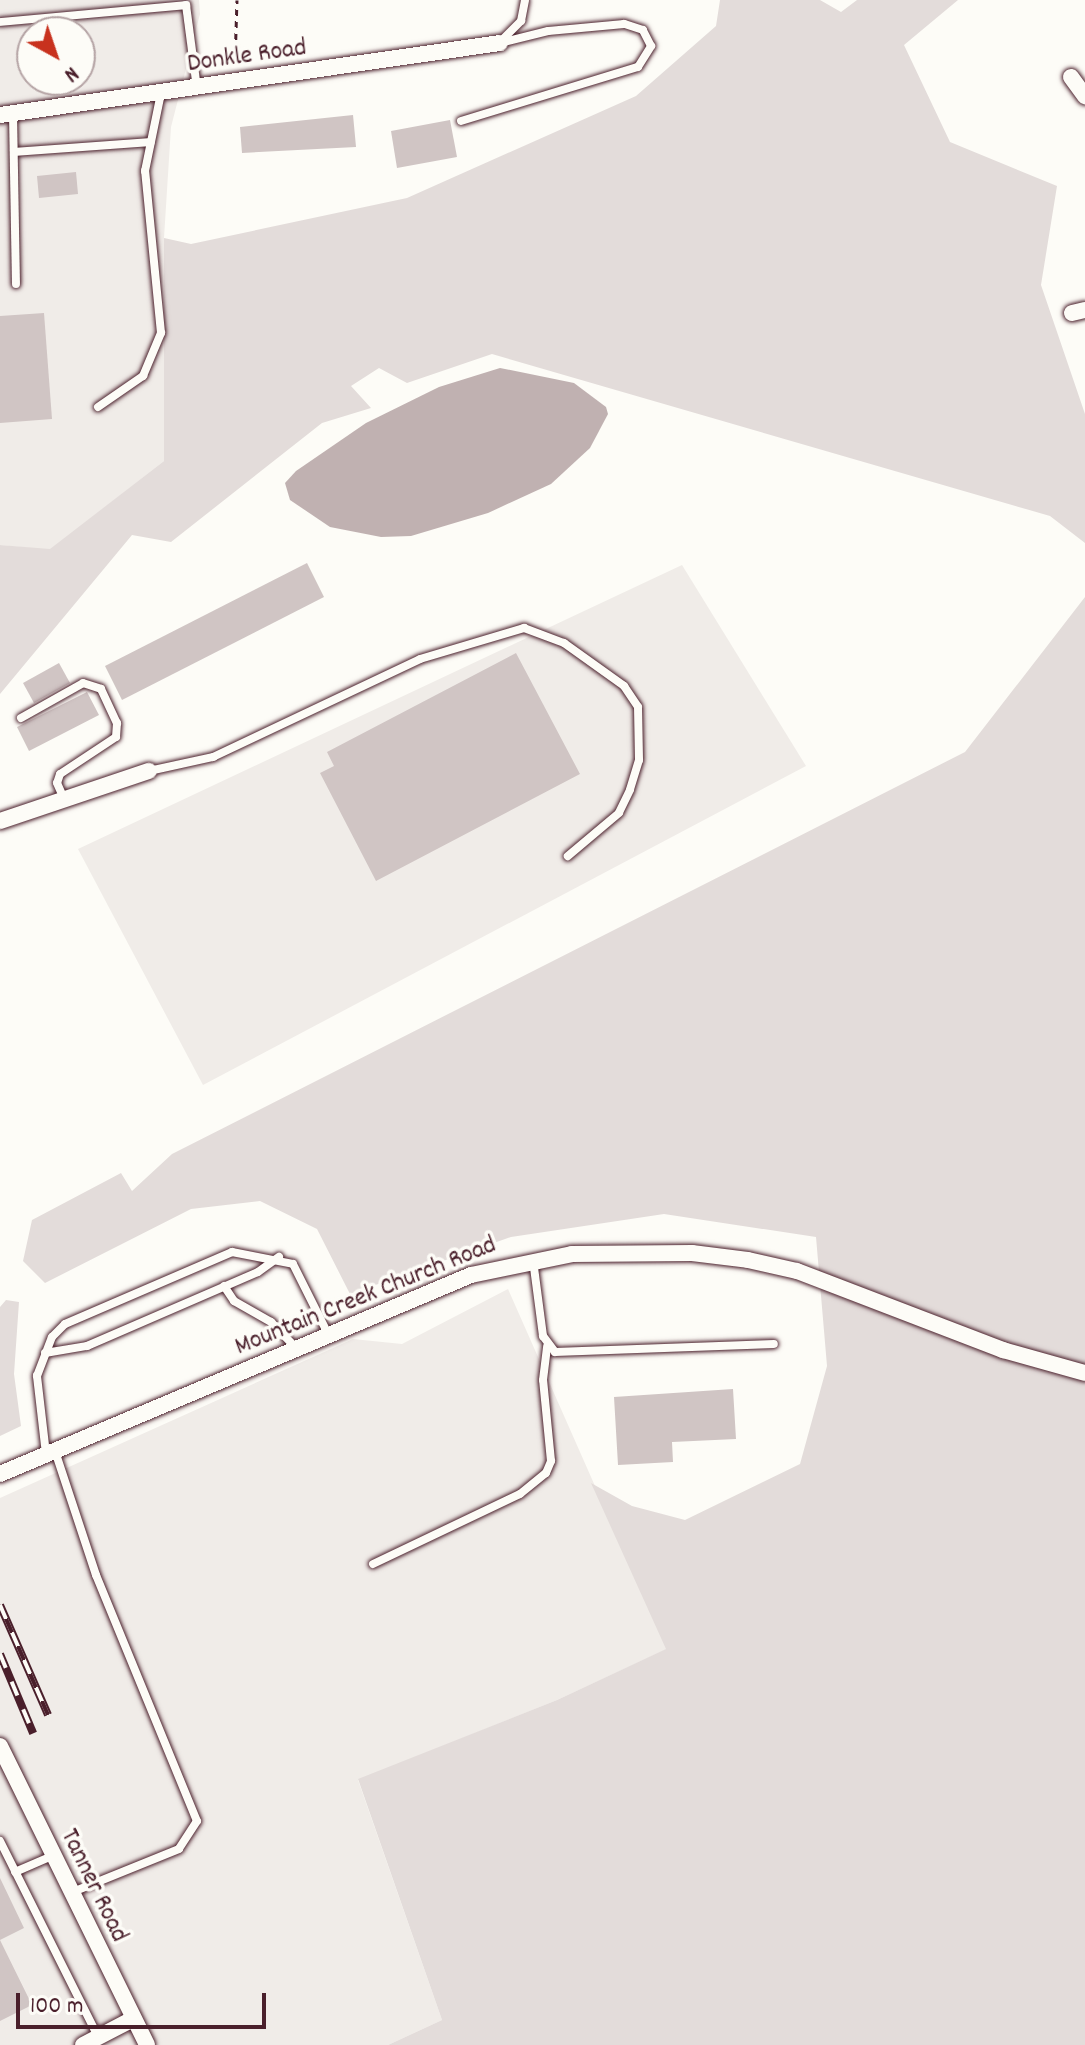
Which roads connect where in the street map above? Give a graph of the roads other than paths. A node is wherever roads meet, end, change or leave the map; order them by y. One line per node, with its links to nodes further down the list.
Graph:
1 (525, 0): 4 (lane)
2 (186, 2): 3 (lane); 6 (lane)
3 (0, 22)
4 (500, 43): 6 (street, Donkle Road); 10 (lane)
5 (1071, 77): 8 (street)
6 (197, 88): 7 (street, Donkle Road)
7 (161, 93): 9 (street, Donkle Road); 11 (lane)
8 (1085, 96)
9 (6, 114): 12 (lane)
10 (461, 121)
11 (151, 142): 12 (lane); 14 (lane)
12 (14, 152): 13 (lane)
13 (16, 284)
14 (98, 407)
15 (21, 718): 17 (lane)
16 (149, 771): 17 (street); 19 (lane)
17 (64, 799): 18 (street)
18 (0, 821)
19 (568, 856)
20 (279, 1257): 22 (lane); 23 (lane); 27 (lane)
21 (533, 1259): 23 (street, Mountain Creek Church Road); 25 (lane); 28 (street, Mountain Creek Church Road)
22 (224, 1286): 26 (lane); 27 (lane)
23 (328, 1334): 26 (street, Mountain Creek Church Road)
24 (774, 1344): 25 (lane)
25 (547, 1346): 31 (lane)
26 (296, 1348): 29 (street, Mountain Creek Church Road)
27 (45, 1353): 29 (lane)
28 (1085, 1373)
29 (51, 1453): 30 (street, Mountain Creek Church Road); 36 (lane)
30 (0, 1474)
31 (373, 1564)
32 (0, 1746): 34 (street, Tanner Road)
33 (0, 1841): 35 (lane)
34 (52, 1856): 35 (lane); 36 (street, Tanner Road)
35 (15, 1872): 38 (lane)
36 (69, 1893): 37 (street, Tanner Road)
37 (133, 2019): 38 (street); 40 (street, Tanner Road)
38 (99, 2037): 39 (street)
39 (83, 2045)
40 (147, 2045)

